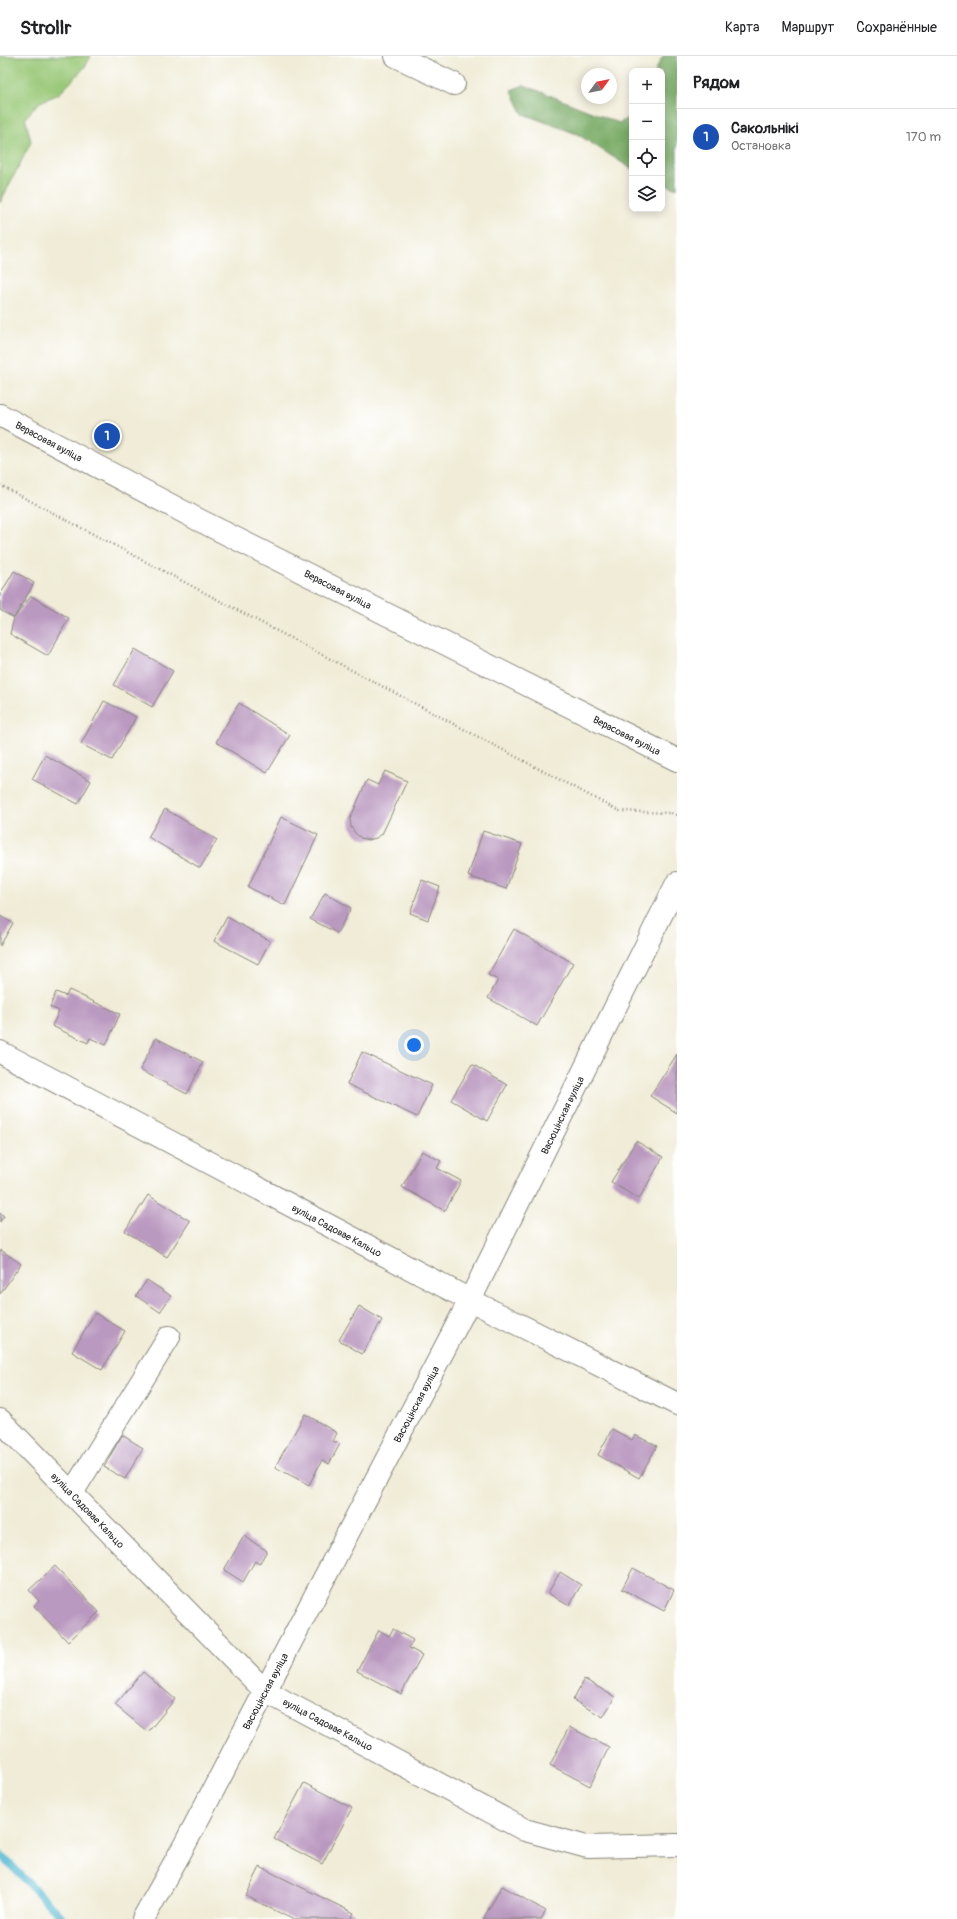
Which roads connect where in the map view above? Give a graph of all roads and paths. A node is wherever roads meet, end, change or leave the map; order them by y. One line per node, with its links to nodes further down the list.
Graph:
1 (396, 56): 2 (street)
2 (454, 84)
3 (0, 415): 5 (street, Верасовая вуліца)
4 (0, 485): 6 (path)
5 (677, 760)
6 (677, 815)
7 (677, 883): 9 (street, Васюцінская вуліца)
8 (0, 1052): 9 (street, вуліца Садовае Кальцо)
9 (470, 1300): 11 (street, вуліца Садовае Кальцо); 14 (street, Васюцінская вуліца)
10 (169, 1337): 13 (street)
11 (677, 1404)
12 (0, 1420): 13 (street, вуліца Садовае Кальцо)
13 (72, 1493): 14 (street, вуліца Садовае Кальцо)
14 (265, 1691): 15 (street, вуліца Садовае Кальцо); 16 (street, Васюцінская вуліца)
15 (677, 1845)
16 (143, 1919)

